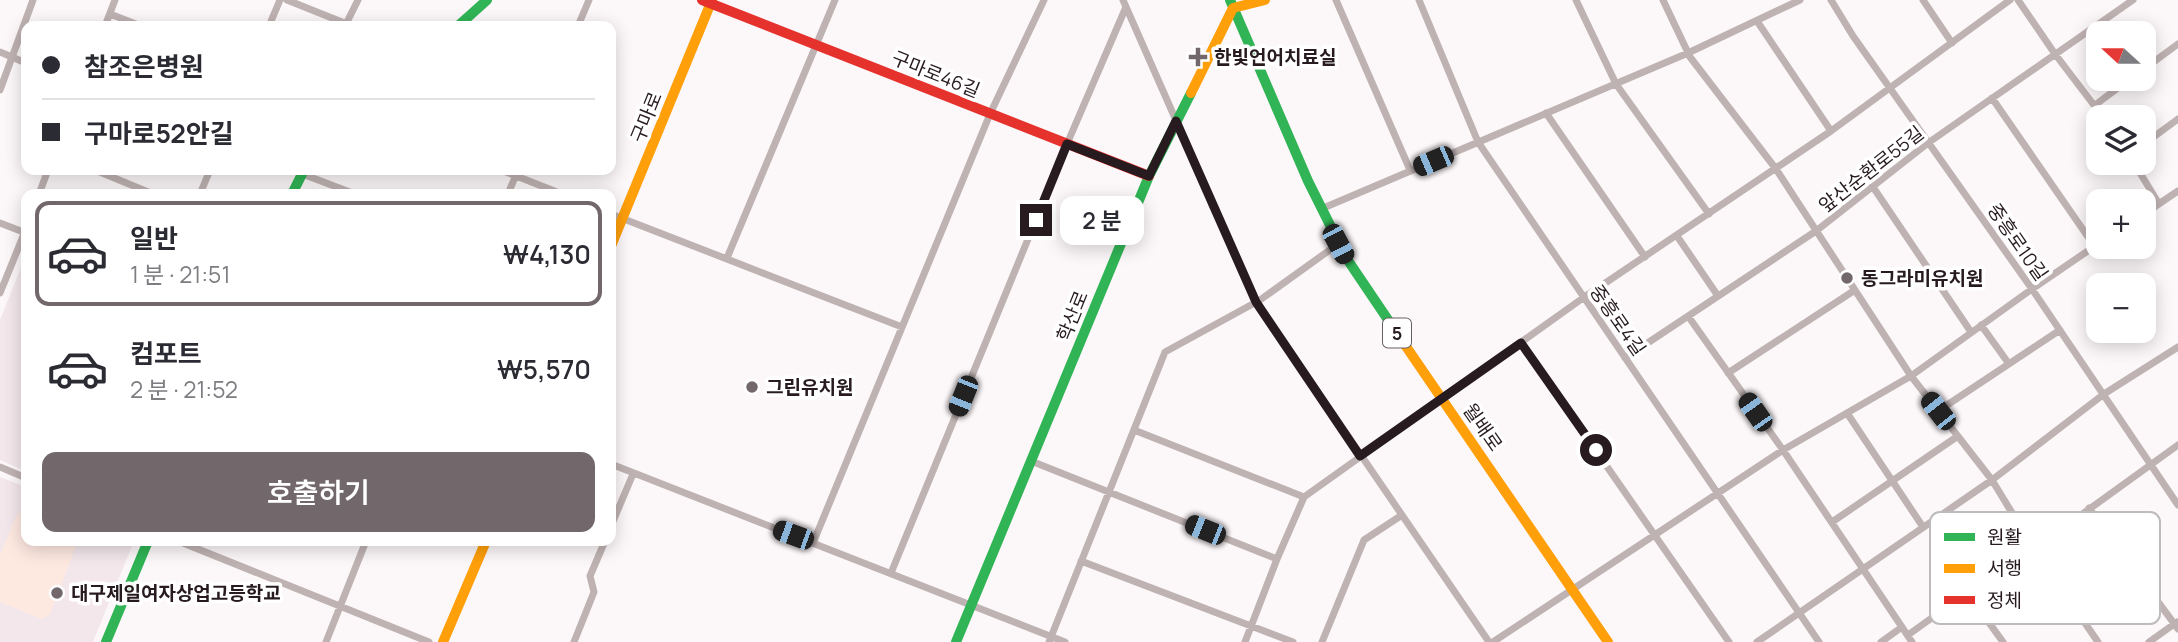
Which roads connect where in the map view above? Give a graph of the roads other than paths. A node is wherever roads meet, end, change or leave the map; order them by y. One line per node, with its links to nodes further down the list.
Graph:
1 (33, 0): 25 (street)
2 (115, 0): 24 (street)
3 (279, 0): 28 (street)
4 (287, 0): 29 (street)
5 (358, 0): 30 (street)
6 (487, 0): 31 (main road)
7 (589, 0): 32 (street)
8 (835, 0): 37 (street)
9 (1044, 0): 51 (street)
10 (1265, 0): 23 (main road)
11 (1336, 0): 59 (street)
12 (1419, 0): 56 (street, 중흥로4길)
13 (1576, 0): 44 (street)
14 (1663, 0): 39 (street)
15 (1800, 0): 33 (street)
16 (1830, 0): 45 (street, 중흥로10길)
17 (1923, 0): 35 (street)
18 (2010, 0): 35 (street)
19 (2018, 0): 40 (street)
20 (2133, 0): 40 (street, 앞산순환로55길)
21 (708, 1): 37 (main road, 구마로46길); 76 (main road, 구마로)
22 (1124, 4): 53 (street); 58 (street)
23 (1231, 4): 53 (main road, 학산로); 73 (main road, 월배로 / 5)
24 (110, 14): 26 (street); 27 (street)
25 (25, 21)
26 (107, 21)
27 (128, 21)
28 (271, 21)
29 (339, 21)
30 (350, 21)
31 (464, 21)
32 (580, 21)
33 (1757, 21): 39 (street); 54 (street)
34 (21, 33): 41 (street)
35 (1952, 43): 45 (street)
36 (2178, 44): 42 (street)
37 (817, 45): 51 (main road, 구마로46길); 87 (street)
38 (0, 52): 41 (street)
39 (1688, 53): 44 (street); 60 (street)
40 (2055, 54): 48 (street, 앞산순환로55길); 49 (street)
41 (12, 57): 43 (street); 46 (street)
42 (2156, 60)
43 (21, 61)
44 (1616, 84): 50 (street); 74 (street)
45 (1890, 89): 54 (street); 57 (street, 중흥로10길)
46 (0, 90)
47 (2114, 91): 49 (street)
48 (1992, 99): 57 (street, 앞산순환로55길); 80 (street)
49 (2095, 105)
50 (1546, 113): 56 (street); 86 (street)
51 (990, 114): 58 (main road, 구마로46길); 96 (street)
52 (2178, 119): 55 (street)
53 (1176, 121): 65 (main road, 학산로); 93 (street)
54 (1831, 131): 60 (street)
55 (2156, 135)
56 (1478, 142): 59 (street); 92 (street, 중흥로4길)
57 (1928, 143): 66 (street, 앞산순환로55길); 88 (street, 중흥로10길)
58 (1067, 144): 65 (main road, 구마로46길); 146 (street)
59 (1410, 170): 73 (street)
60 (1776, 170): 74 (street); 79 (street)
61 (107, 175): 67 (street)
62 (309, 175): 68 (street)
63 (521, 175): 69 (street)
64 (2141, 175): 71 (street)
65 (1149, 176): 114 (main road, 학산로)
66 (1873, 187): 79 (street, 앞산순환로55길); 98 (street)
67 (141, 189)
68 (343, 189)
69 (551, 189)
70 (2178, 191): 71 (street)
71 (2159, 204): 72 (street)
72 (2156, 206)
73 (1321, 209): 84 (main road, 월배로 / 5)
74 (1709, 214): 82 (street)
75 (616, 216): 76 (street)
76 (622, 219): 81 (main road, 구마로); 87 (street)
77 (0, 223): 78 (street)
78 (21, 229)
79 (1816, 231): 89 (street); 91 (street, 앞산순환로55길)
80 (2086, 232)
81 (616, 234)
82 (1677, 236): 86 (street); 91 (street)
83 (21, 243): 90 (street)
84 (1338, 244): 93 (street); 106 (main road, 월배로 / 5)
85 (2086, 253): 88 (street)
86 (1644, 257): 92 (street)
87 (727, 258): 96 (street)
88 (2032, 289): 95 (street); 97 (street, 중흥로10길)
89 (1855, 290): 103 (street); 104 (street)
90 (0, 293)
91 (1718, 296): 94 (street, 앞산순환로55길)
92 (1583, 298): 99 (street); 101 (street, 중흥로4길)
93 (1256, 302): 109 (street); 113 (street)
94 (1688, 316): 101 (street, 앞산순환로55길); 103 (street)
95 (1981, 325): 98 (street); 102 (street)
96 (902, 327): 137 (street)
97 (2060, 330): 102 (street); 105 (street, 중흥로10길)
98 (1971, 332): 104 (street)
99 (1521, 343): 106 (street); 136 (street)
100 (2178, 347): 105 (street)
101 (1625, 358): 123 (street, 중흥로4길)
102 (2009, 364): 107 (street)
103 (1728, 373): 112 (street)
104 (1911, 376): 107 (street); 108 (street)
105 (2104, 394): 115 (street, 중흥로10길); 120 (street)
106 (1443, 399): 113 (street); 147 (main road, 월배로 / 5)
107 (1938, 411): 110 (street)
108 (1847, 413): 112 (street); 121 (street)
109 (1134, 430): 122 (street); 124 (street)
110 (1958, 436): 120 (street); 121 (street)
111 (2178, 445): 115 (street)
112 (1783, 450): 123 (street); 133 (street)
113 (1360, 456): 124 (street); 132 (street)
114 (1031, 461): 122 (street); 149 (main road, 학산로)
115 (2150, 464): 125 (street, 중흥로10길); 126 (street)
116 (616, 466): 118 (street)
117 (0, 467): 119 (street)
118 (633, 474): 131 (street); 137 (street)
119 (21, 476)
120 (1992, 480): 127 (street); 128 (street)
121 (1892, 481): 133 (street); 135 (street)
122 (1109, 491): 143 (street); 144 (street)
123 (1719, 494): 136 (street); 151 (street, 중흥로4길)
124 (1304, 497): 143 (street)
125 (2178, 505)
126 (2090, 508): 129 (street); 130 (street)
127 (1945, 512)
128 (2011, 512)
129 (2085, 512)
130 (2093, 512)
131 (616, 514)
132 (1402, 515): 169 (street); 170 (street)
133 (1832, 522): 145 (street)
134 (1930, 522): 135 (street)
135 (1923, 527): 145 (street)
136 (1656, 536): 147 (street); 172 (street)
137 (813, 543): 146 (street)
138 (146, 546): 160 (main road)
139 (190, 546): 150 (street)
140 (364, 546): 150 (street)
141 (484, 546): 163 (main road)
142 (603, 546): 164 (street)
143 (1277, 559): 156 (street)
144 (1081, 561): 156 (street); 158 (street)
145 (1862, 568): 151 (street); 157 (street)
146 (891, 573): 149 (street)
147 (1572, 589): 170 (street); 171 (main road, 월배로 / 5)
148 (2160, 602): 155 (street)
149 (972, 605): 158 (street); 165 (main road, 학산로)
150 (340, 606): 161 (street); 162 (street)
151 (1800, 613): 173 (street); 174 (street, 중흥로4길)
152 (1930, 623): 159 (street)
153 (1990, 624): 176 (street)
154 (2086, 624): 177 (street)
155 (2177, 625): 178 (street)
156 (1252, 626): 167 (street); 168 (street)
157 (1902, 627): 159 (street); 175 (street)
158 (1050, 639): 166 (street)
159 (1910, 639)
160 (106, 642)
161 (326, 642)
162 (429, 642)
163 (443, 642)
164 (574, 642)
165 (956, 642)
166 (1065, 642)
167 (1245, 642)
168 (1293, 642)
169 (1322, 642)
170 (1491, 642)
171 (1608, 642)
172 (1729, 642)
173 (1758, 642)
174 (1819, 642)
175 (1881, 642)
176 (2003, 642)
177 (2098, 642)
178 (2149, 642)

